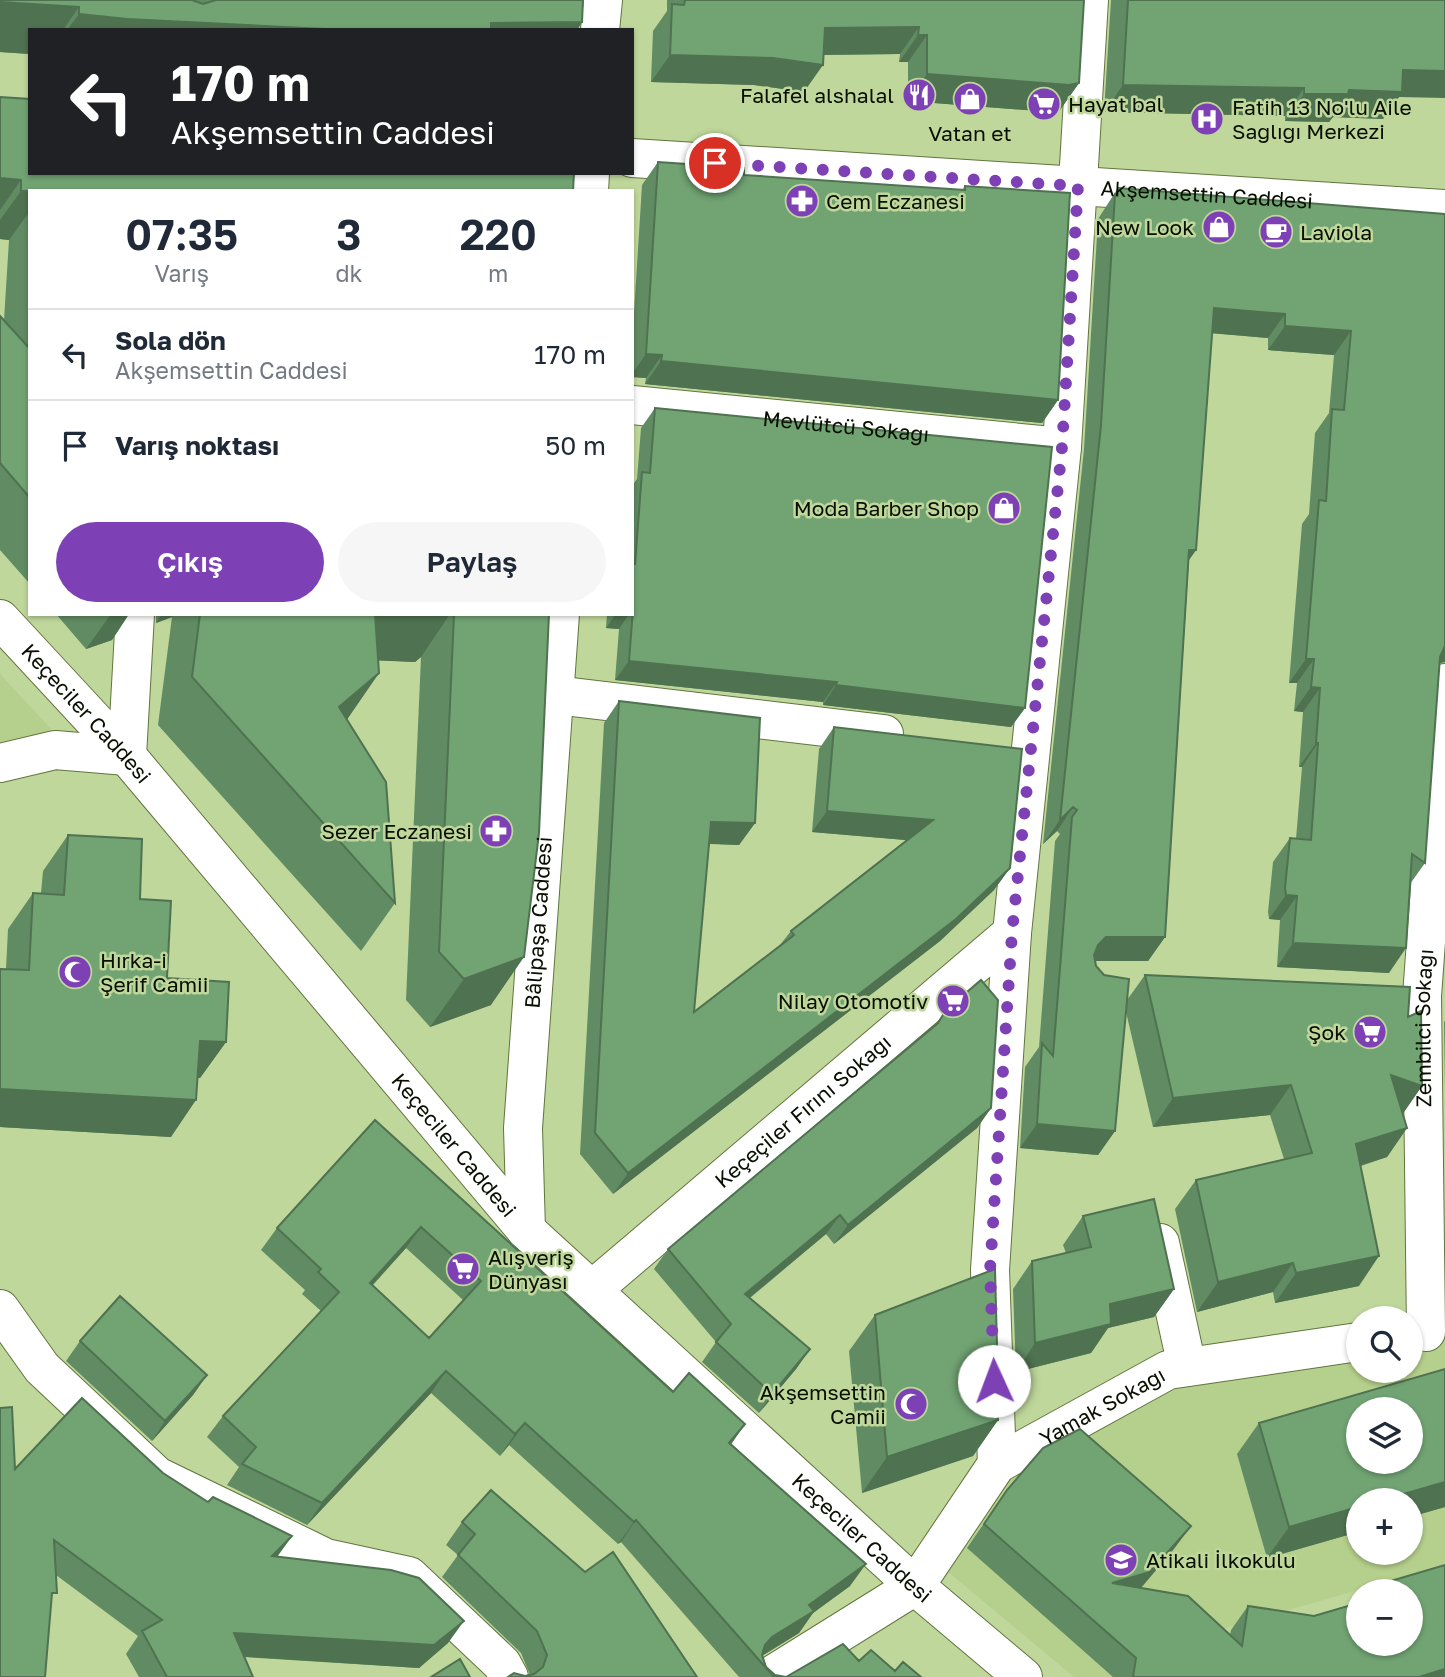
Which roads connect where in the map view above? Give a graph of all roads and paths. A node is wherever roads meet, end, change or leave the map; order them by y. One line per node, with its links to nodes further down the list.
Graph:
1 (603, 0): 3 (street)
2 (1090, 0): 5 (street)
3 (600, 28)
4 (634, 158): 5 (street, Akşemsettin Caddesi)
5 (1078, 186): 6 (street, Akşemsettin Caddesi); 8 (street)
6 (1445, 209)
7 (634, 405): 8 (street, Mevlütcü Sokağı)
8 (1062, 447): 16 (street)
9 (135, 616): 17 (street)
10 (560, 616): 13 (street, Bâlipaşa Caddesi)
11 (0, 619): 17 (street, Keçeciler Caddesi)
12 (1445, 683): 20 (street, Zembilci Sokağı)
13 (555, 695): 14 (street); 24 (street, Bâlipaşa Caddesi)
14 (923, 739)
15 (991, 747): 16 (street)
16 (1032, 752): 19 (street)
17 (127, 756): 18 (street); 24 (street, Keçeciler Caddesi)
18 (0, 763)
19 (1012, 933): 25 (street, Keçeçiler Fırını Sokağı); 30 (street)
20 (1434, 992): 21 (street); 22 (street, Zembilci Sokağı)
21 (1382, 994)
22 (1435, 1170): 27 (street, Zembilci Sokağı)
23 (1152, 1206): 29 (street)
24 (526, 1230): 25 (street, Keçeciler Caddesi)
25 (593, 1289): 31 (street, Keçeciler Caddesi)
26 (0, 1309): 32 (street)
27 (1427, 1332)
28 (1346, 1344): 29 (street, Yamak Sokağı)
29 (1187, 1367): 30 (street, Yamak Sokağı)
30 (997, 1464): 31 (street, Yamak Sokağı)
31 (915, 1586): 33 (street); 34 (street, Keçeciler Caddesi)
32 (509, 1677)
33 (769, 1677)
34 (1023, 1677)

